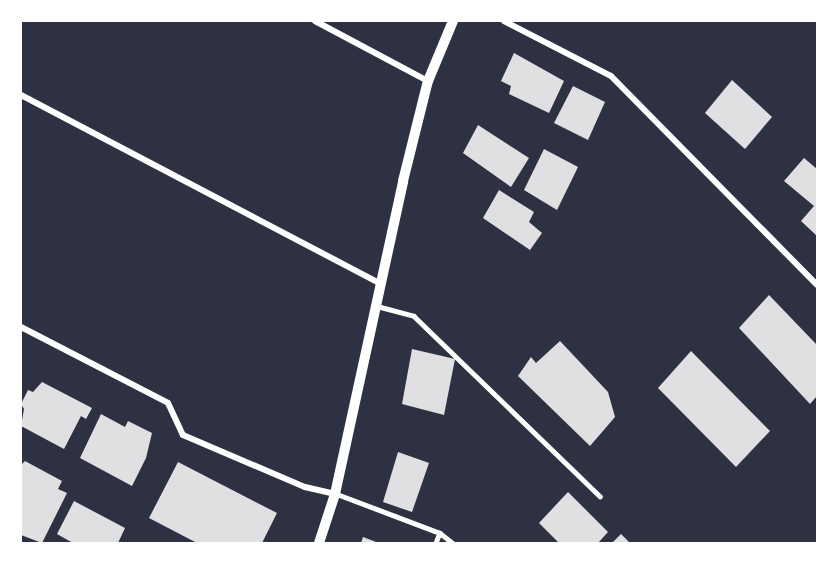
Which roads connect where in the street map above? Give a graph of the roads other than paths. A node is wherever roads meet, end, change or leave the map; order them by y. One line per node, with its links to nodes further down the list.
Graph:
1 (315, 21): 4 (street)
2 (453, 21): 4 (street)
3 (504, 21): 7 (street)
4 (428, 81): 6 (street)
5 (21, 94): 6 (street)
6 (383, 285): 8 (street)
7 (817, 285)
8 (377, 306): 10 (street); 11 (lane)
9 (21, 327): 10 (street)
10 (335, 494): 12 (lane); 13 (street)
11 (600, 496)
12 (440, 533): 14 (lane); 15 (lane)
13 (319, 543)
14 (436, 543)
15 (453, 543)

